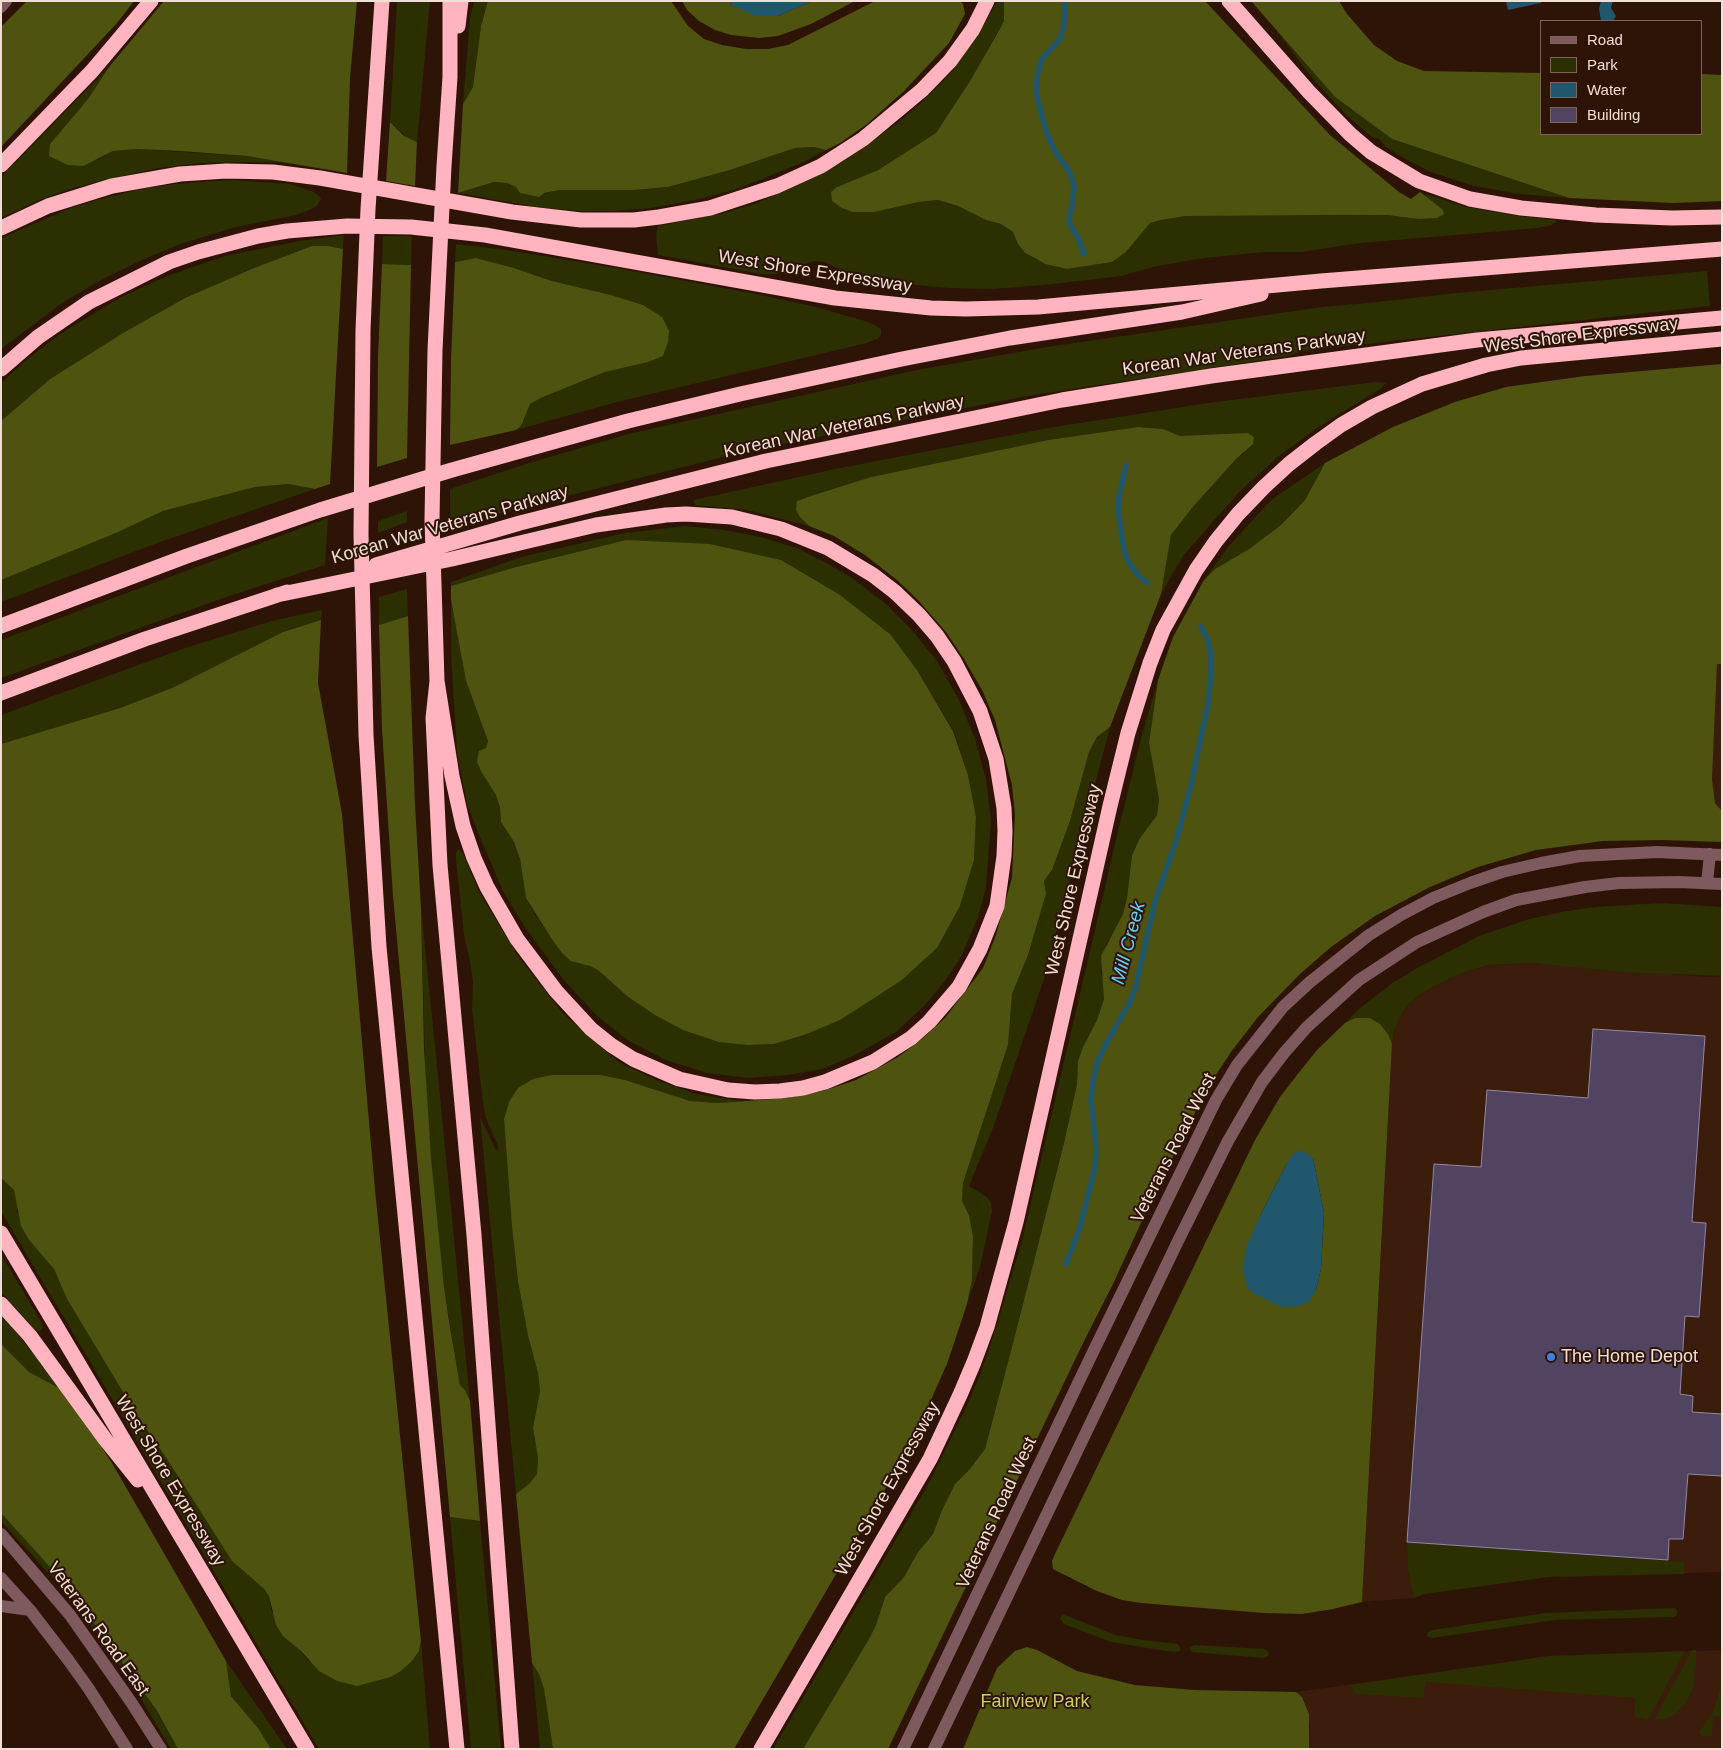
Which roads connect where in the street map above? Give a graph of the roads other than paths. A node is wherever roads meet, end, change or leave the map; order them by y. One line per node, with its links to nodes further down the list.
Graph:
1 (6, 1): 8 (street)
2 (151, 1): 10 (highway)
3 (382, 1): 35 (highway)
4 (450, 1): 9 (highway)
5 (461, 1): 9 (highway)
6 (987, 1): 12 (highway)
7 (1230, 1): 11 (highway)
8 (1, 7)
9 (450, 77): 20 (highway)
10 (1, 165)
11 (1722, 217)
12 (1, 228)
13 (1722, 249): 14 (highway, West Shore Expressway)
14 (1321, 282): 17 (highway, West Shore Expressway); 19 (highway)
15 (1722, 318): 18 (highway, Korean War Veterans Parkway)
16 (1722, 339): 37 (highway, West Shore Expressway)
17 (1, 369)
18 (277, 595): 20 (highway); 21 (highway, Korean War Veterans Parkway)
19 (1, 626)
20 (437, 681): 36 (highway)
21 (1, 693)
22 (1716, 855): 23 (street); 38 (street, Veterans Road West)
23 (1707, 883): 24 (street); 39 (street)
24 (1722, 884)
25 (1, 1233): 27 (highway, West Shore Expressway)
26 (1, 1304): 27 (highway)
27 (175, 1526): 34 (highway, West Shore Expressway)
28 (1, 1534): 33 (street, Veterans Road East)
29 (1, 1578): 31 (street)
30 (1, 1606): 31 (street)
31 (30, 1610): 32 (street)
32 (127, 1749)
33 (160, 1749)
34 (307, 1749)
35 (456, 1749)
36 (512, 1749)
37 (761, 1749)
38 (903, 1749)
39 (934, 1749)

